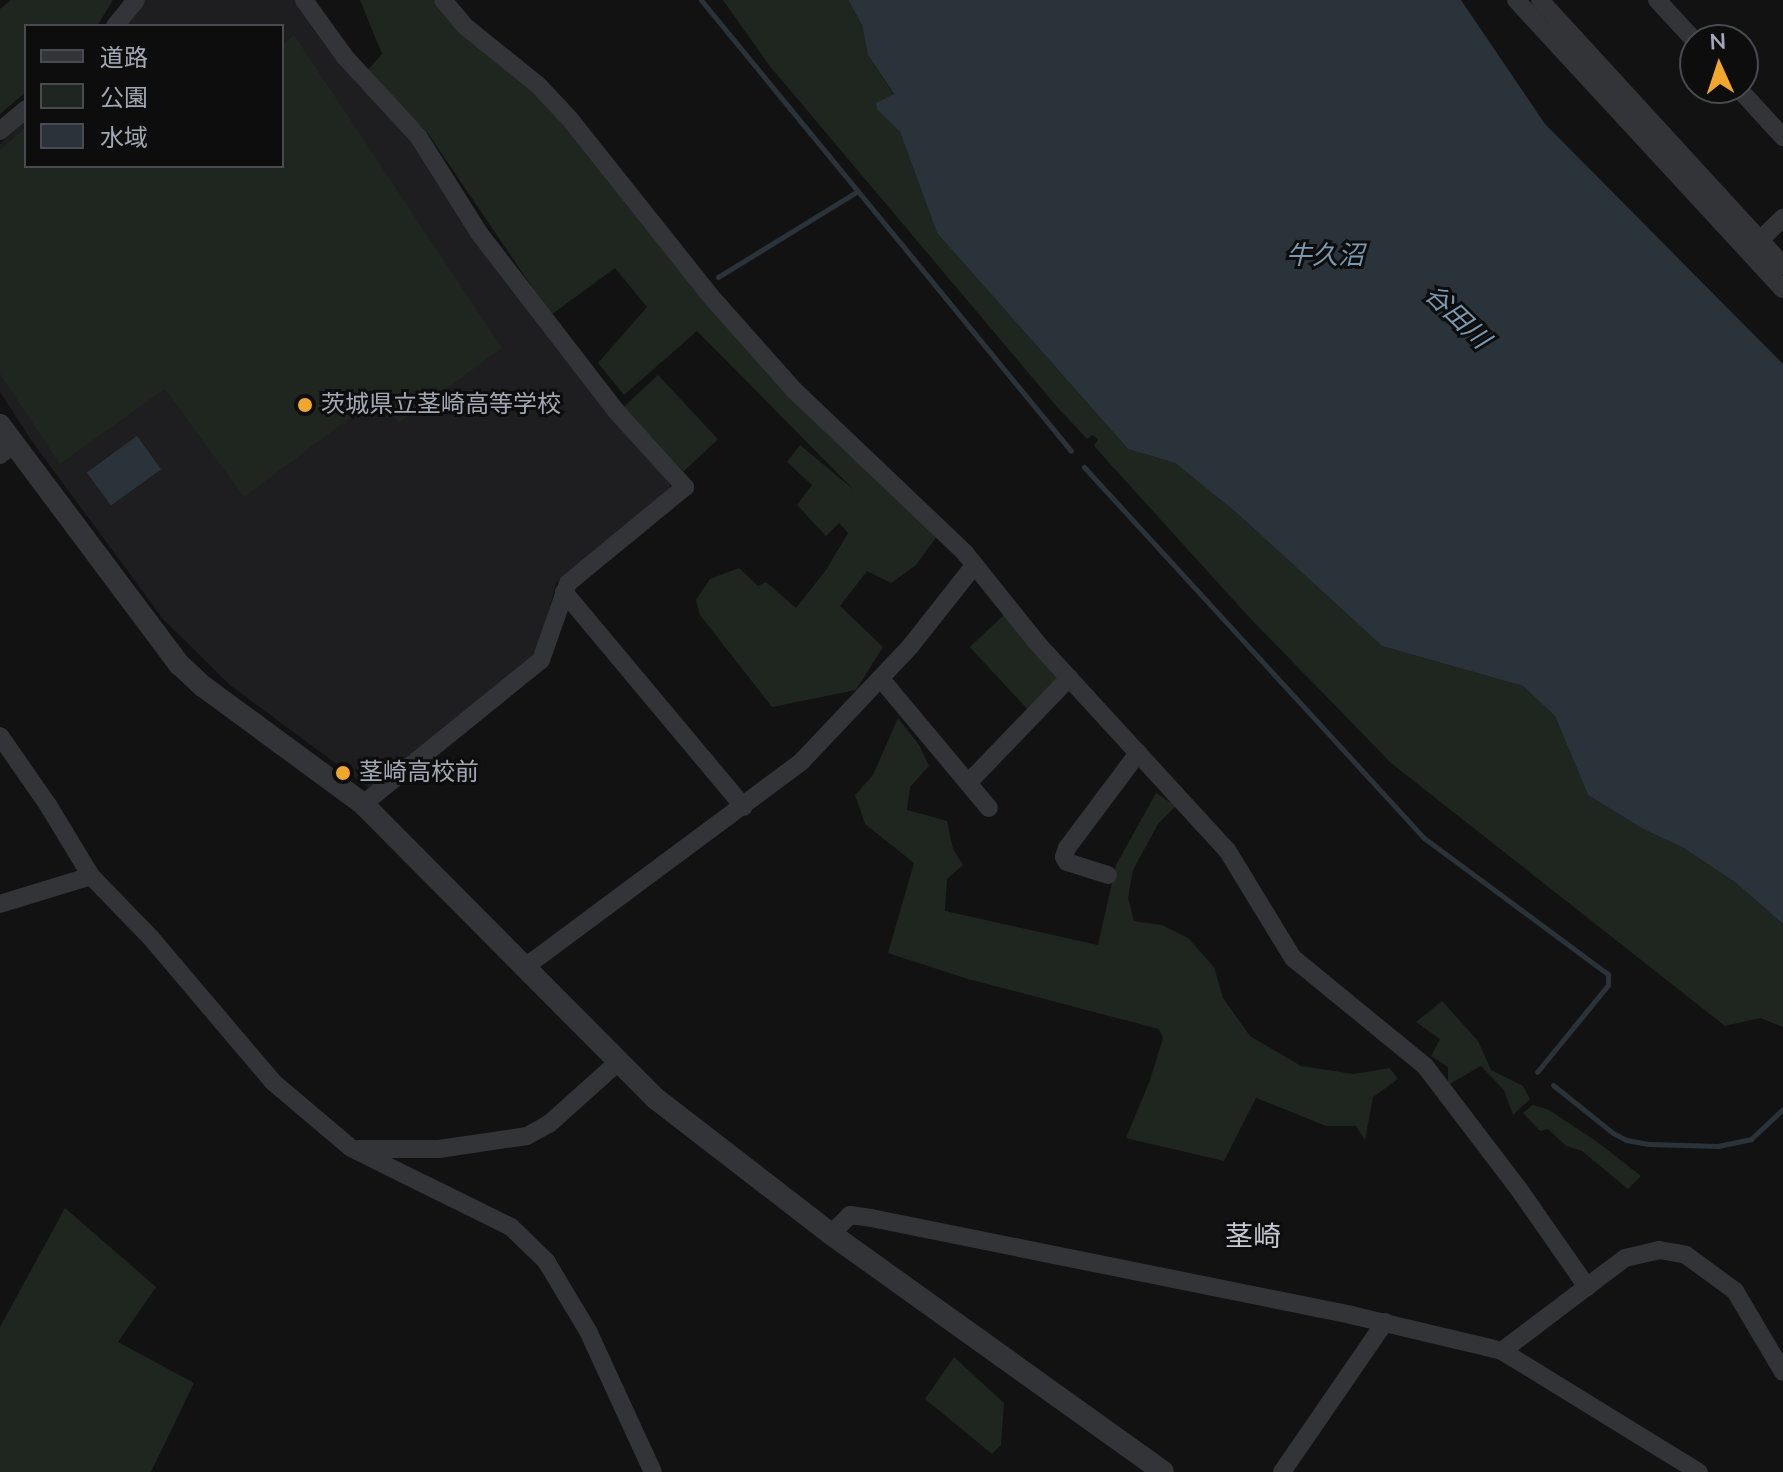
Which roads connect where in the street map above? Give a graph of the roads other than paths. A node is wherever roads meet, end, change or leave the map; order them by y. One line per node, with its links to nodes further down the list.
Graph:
1 (136, 0): 7 (street)
2 (304, 0): 20 (street)
3 (443, 0): 19 (street)
4 (1516, 0): 16 (street)
5 (1657, 0): 8 (street)
6 (1547, 2): 14 (street)
7 (117, 24)
8 (1679, 24)
9 (1753, 104): 12 (street)
10 (24, 111): 11 (street)
11 (0, 131)
12 (1783, 137)
13 (1783, 218): 14 (street)
14 (1760, 240): 15 (street)
15 (1783, 265)
16 (1783, 289)
17 (0, 425): 18 (street)
18 (7, 450): 26 (street)
19 (973, 567): 21 (street); 22 (street)
20 (564, 592): 26 (street); 27 (street)
21 (1069, 678): 24 (street); 25 (street)
22 (881, 679): 25 (street); 27 (street)
23 (0, 736): 30 (street)
24 (1138, 753): 29 (street); 36 (street)
25 (968, 783): 28 (street)
26 (363, 804): 32 (street)
27 (744, 807): 32 (street)
28 (989, 808)
29 (1108, 875)
30 (91, 876): 31 (street); 34 (street)
31 (0, 904)
32 (525, 967): 33 (street)
33 (617, 1063): 34 (street); 35 (street)
34 (351, 1148): 40 (street)
35 (831, 1234): 37 (street); 41 (street)
36 (1587, 1287): 38 (street); 39 (street)
37 (1385, 1322): 38 (street); 42 (street)
38 (1502, 1351): 43 (street)
39 (1783, 1372)
40 (653, 1472)
41 (1163, 1472)
42 (1282, 1472)
43 (1699, 1472)

